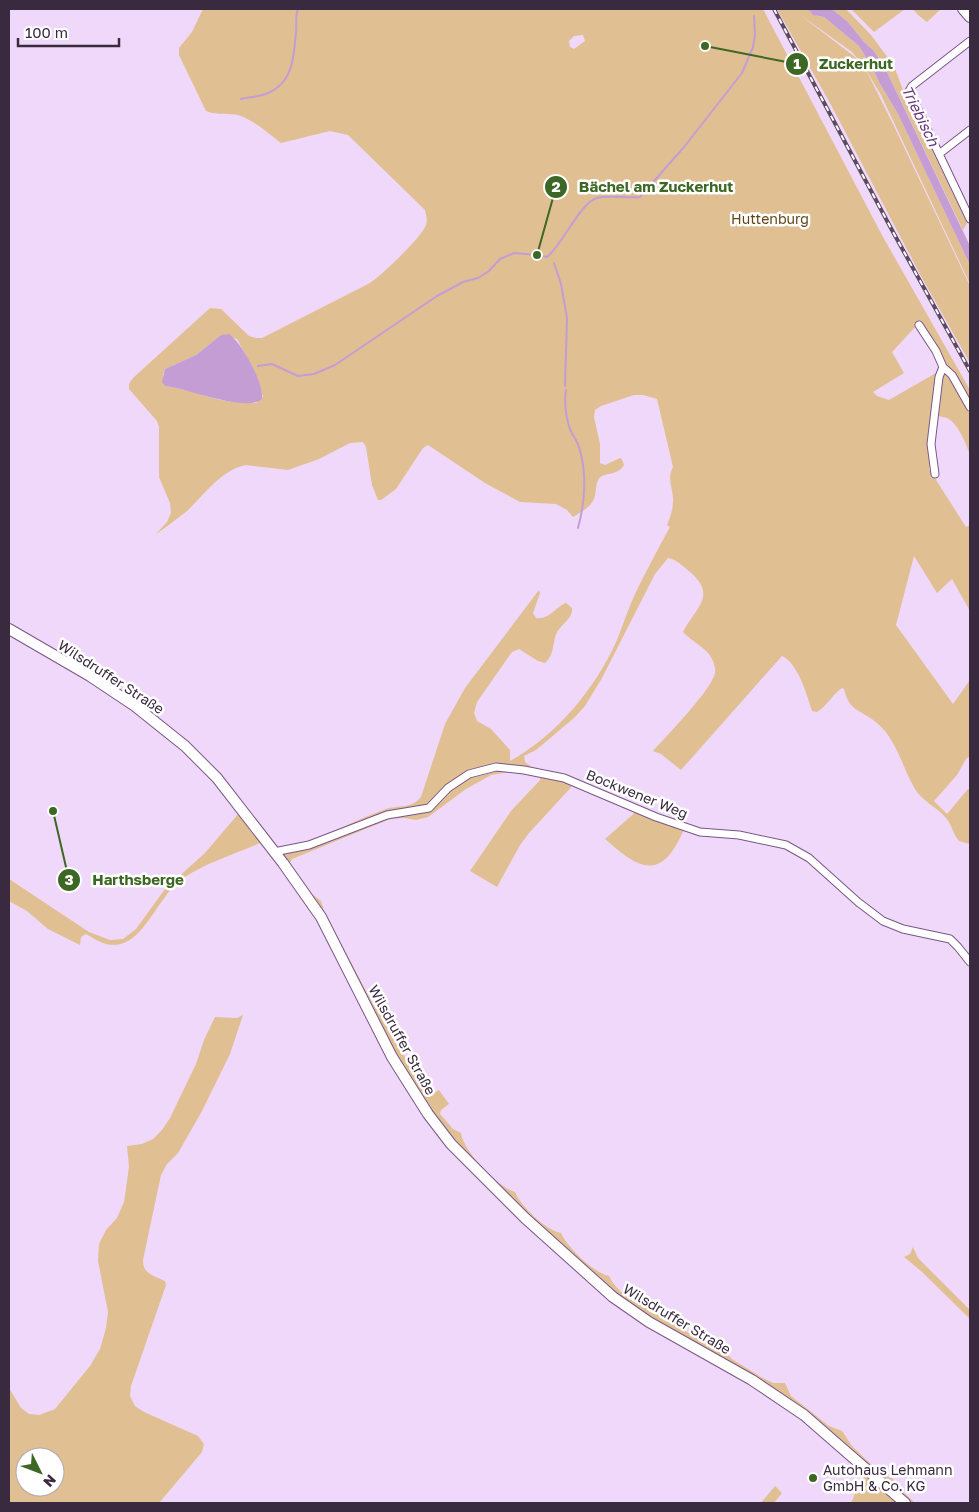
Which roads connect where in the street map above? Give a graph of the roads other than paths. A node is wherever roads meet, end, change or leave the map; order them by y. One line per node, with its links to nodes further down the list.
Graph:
1 (963, 9): 2 (main road)
2 (970, 17)
3 (970, 41): 5 (street)
4 (970, 130): 5 (street)
5 (939, 154): 6 (street)
6 (970, 219)
7 (919, 325): 8 (street)
8 (943, 367): 9 (street); 10 (street)
9 (970, 407)
10 (935, 474)
11 (9, 629): 12 (main road, Wilsdruffer Straße)
12 (274, 852): 13 (street, Bockwener Weg); 14 (main road, Wilsdruffer Straße)
13 (970, 962)
14 (905, 1503)

